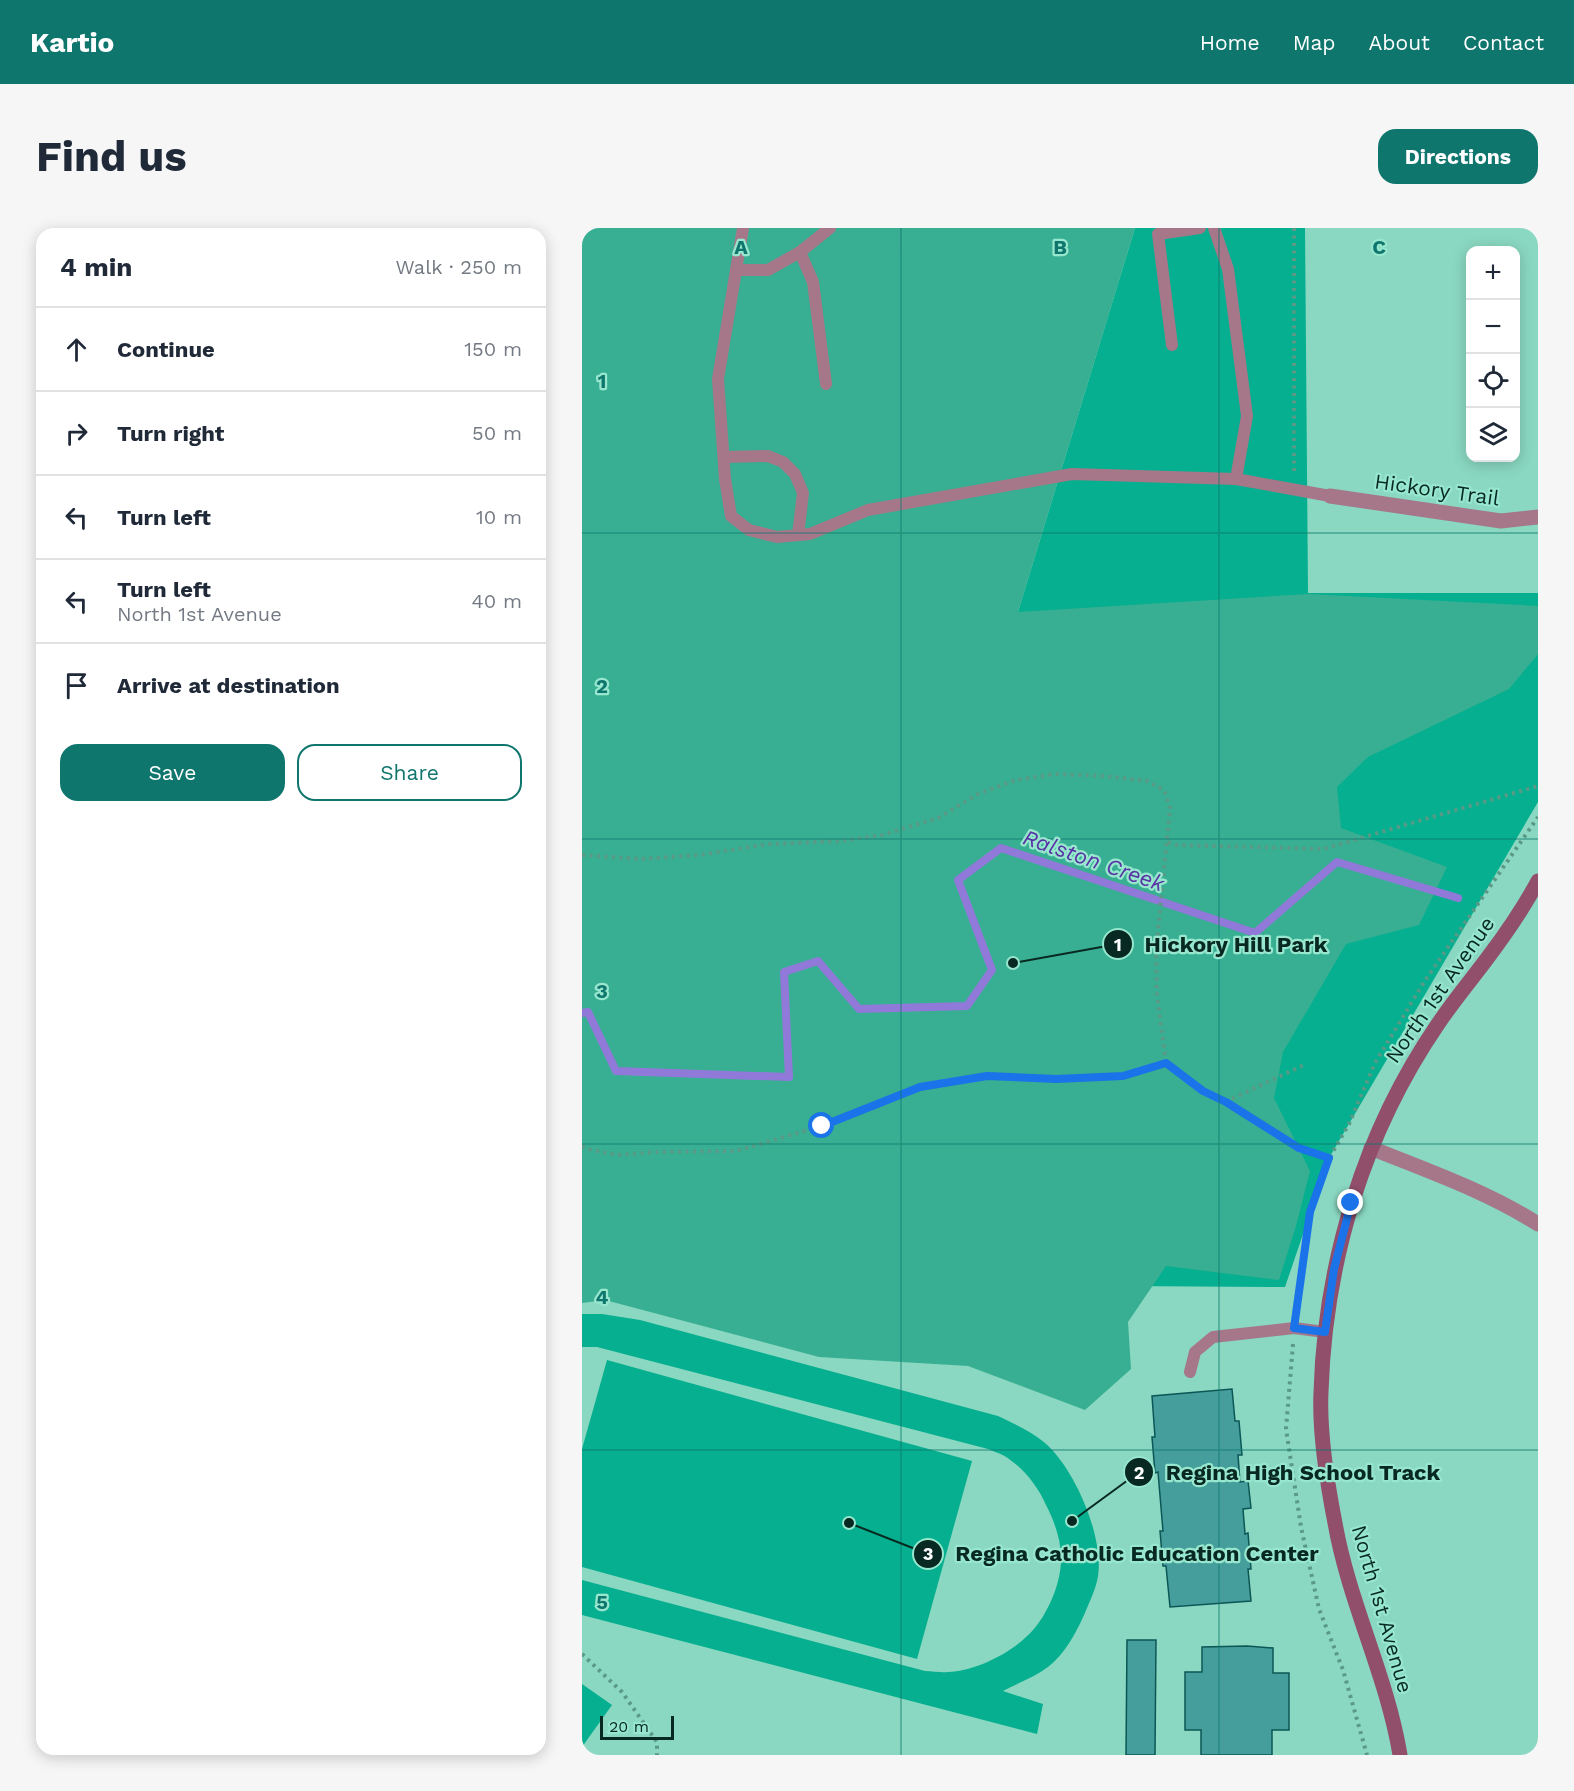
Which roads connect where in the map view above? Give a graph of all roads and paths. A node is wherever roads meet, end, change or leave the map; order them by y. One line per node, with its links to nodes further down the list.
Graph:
1 (743, 228): 7 (lane)
2 (830, 228): 6 (lane)
3 (1200, 228): 8 (lane)
4 (1214, 228): 12 (lane)
5 (1294, 228): 11 (path)
6 (800, 252): 7 (lane); 9 (lane)
7 (736, 270): 10 (lane)
8 (1172, 345)
9 (826, 384)
10 (724, 457): 15 (lane); 15 (lane)
11 (1294, 475)
12 (1236, 479): 13 (lane); 15 (lane)
13 (1330, 496): 14 (street, Hickory Trail)
14 (1538, 517)
15 (798, 535)
16 (1538, 786): 18 (path)
17 (1538, 817): 26 (path)
18 (1168, 842): 19 (path); 21 (path)
19 (582, 855)
20 (1538, 881): 25 (main road, North 1st Avenue)
21 (1166, 1063): 23 (path); 24 (path)
22 (1306, 1064): 23 (path)
23 (1226, 1102): 26 (path)
24 (582, 1146)
25 (1371, 1148): 27 (street); 29 (main road, North 1st Avenue)
26 (1329, 1158): 28 (path)
27 (1538, 1224)
28 (1294, 1328): 29 (lane); 30 (lane); 33 (path)
29 (1325, 1332): 34 (main road, North 1st Avenue)
30 (1190, 1372)
31 (582, 1654): 32 (path)
32 (657, 1755)
33 (1367, 1755)
34 (1400, 1755)

